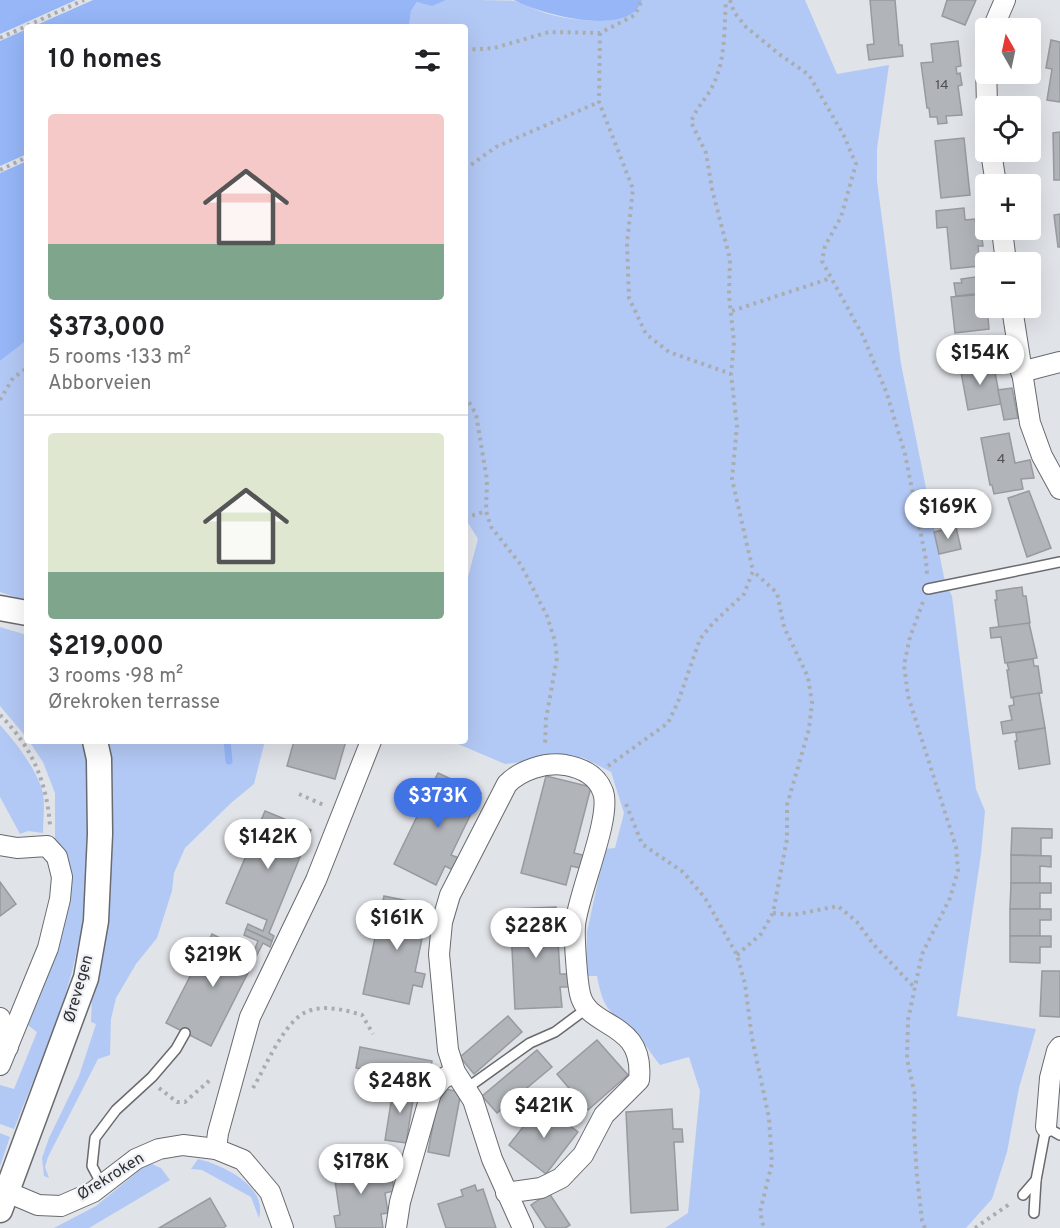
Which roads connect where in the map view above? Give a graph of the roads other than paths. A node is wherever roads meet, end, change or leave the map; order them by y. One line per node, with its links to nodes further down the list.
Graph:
1 (1005, 0): 2 (street)
2 (997, 18)
3 (1013, 318): 5 (street)
4 (1060, 362): 5 (street)
5 (1021, 372): 6 (street)
6 (1060, 489)
7 (1060, 562): 8 (lane)
8 (928, 589)
9 (0, 608): 10 (street)
10 (24, 612)
11 (96, 744): 27 (street, Ørevegen)
12 (370, 744): 22 (street)
13 (0, 845): 18 (street)
14 (586, 1009): 19 (street); 20 (lane); 25 (street)
15 (0, 1018): 18 (street)
16 (185, 1033): 24 (lane)
17 (1060, 1047): 21 (street)
18 (4, 1056)
19 (455, 1072): 20 (street); 30 (street)
20 (467, 1088): 25 (street)
21 (1053, 1131): 23 (lane)
22 (216, 1149): 24 (street, Ørekroken); 29 (street, Ørekroken)
23 (1036, 1180): 26 (lane); 28 (lane)
24 (102, 1185): 27 (street, Ørekroken)
25 (506, 1193): 31 (street)
26 (1023, 1195)
27 (3, 1197)
28 (1034, 1213)
29 (283, 1228)
30 (396, 1228)
31 (523, 1228)

